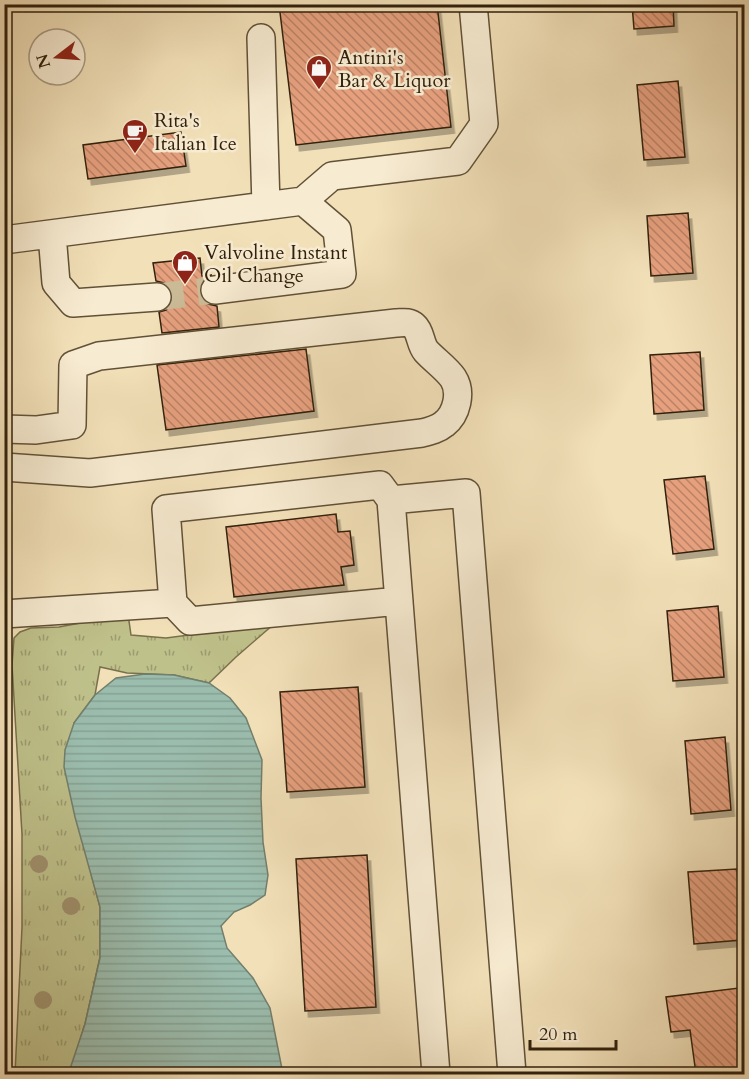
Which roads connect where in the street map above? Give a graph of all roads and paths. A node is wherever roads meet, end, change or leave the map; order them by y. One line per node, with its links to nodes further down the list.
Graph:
1 (473, 4): 3 (lane)
2 (261, 38): 4 (lane)
3 (303, 201): 4 (lane); 7 (lane)
4 (266, 206): 5 (lane)
5 (52, 234): 6 (lane); 8 (lane)
6 (4, 240)
7 (215, 290)
8 (157, 297)
9 (4, 429): 10 (lane)
10 (4, 467)
11 (391, 500): 12 (lane); 13 (lane); 16 (lane)
12 (399, 601): 13 (lane); 15 (lane)
13 (173, 603): 14 (lane)
14 (4, 614)
15 (436, 1074)
16 (512, 1074)

